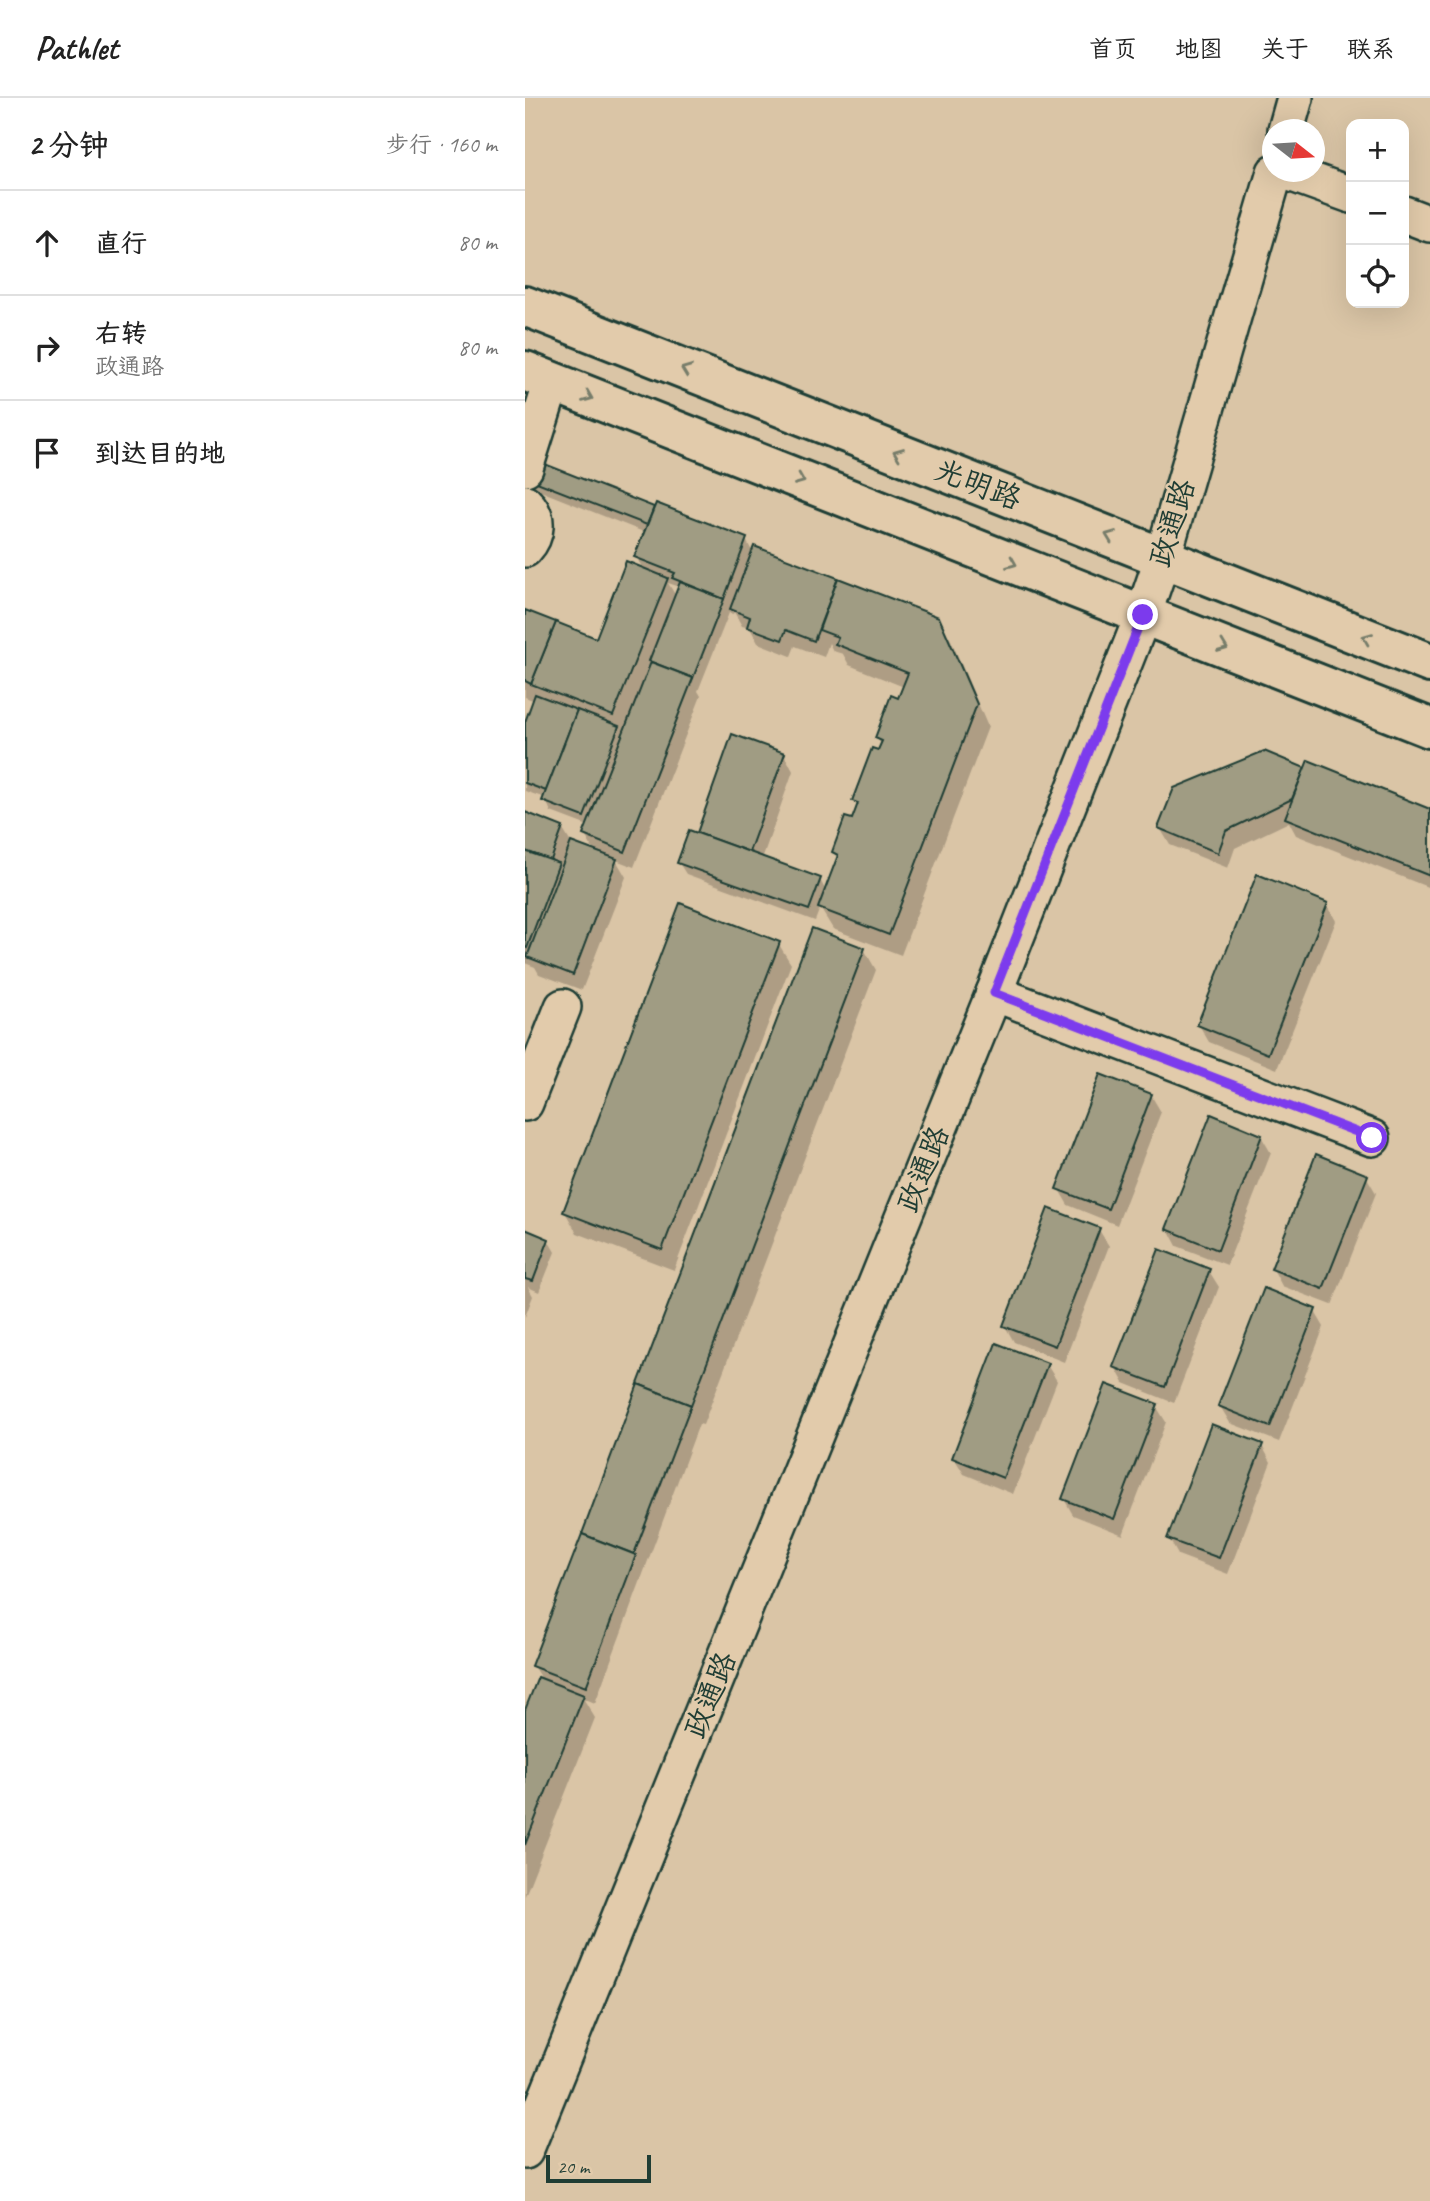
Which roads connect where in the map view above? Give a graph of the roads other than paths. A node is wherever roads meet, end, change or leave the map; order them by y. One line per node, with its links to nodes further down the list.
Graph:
1 (1295, 98): 2 (street)
2 (1289, 119)
3 (1272, 182): 13 (street, 政通路)
4 (1315, 182): 5 (street)
5 (1346, 193)
6 (1409, 216): 7 (street)
7 (1430, 224)
8 (525, 306): 13 (main road, 光明路, one-way to 8)
9 (538, 377): 10 (street); 14 (main road, 光明路, one-way to 14)
10 (525, 468)
11 (525, 503): 12 (street)
12 (525, 550)
13 (1163, 557): 14 (street, 政通路); 15 (main road, 光明路, one-way to 13)
14 (1143, 615): 16 (main road, 光明路, one-way to 16); 17 (street, 政通路)
15 (1430, 663)
16 (1430, 728)
17 (994, 993): 20 (street); 21 (street, 政通路)
18 (563, 1007): 19 (street)
19 (528, 1086)
20 (1372, 1138)
21 (525, 2151)

